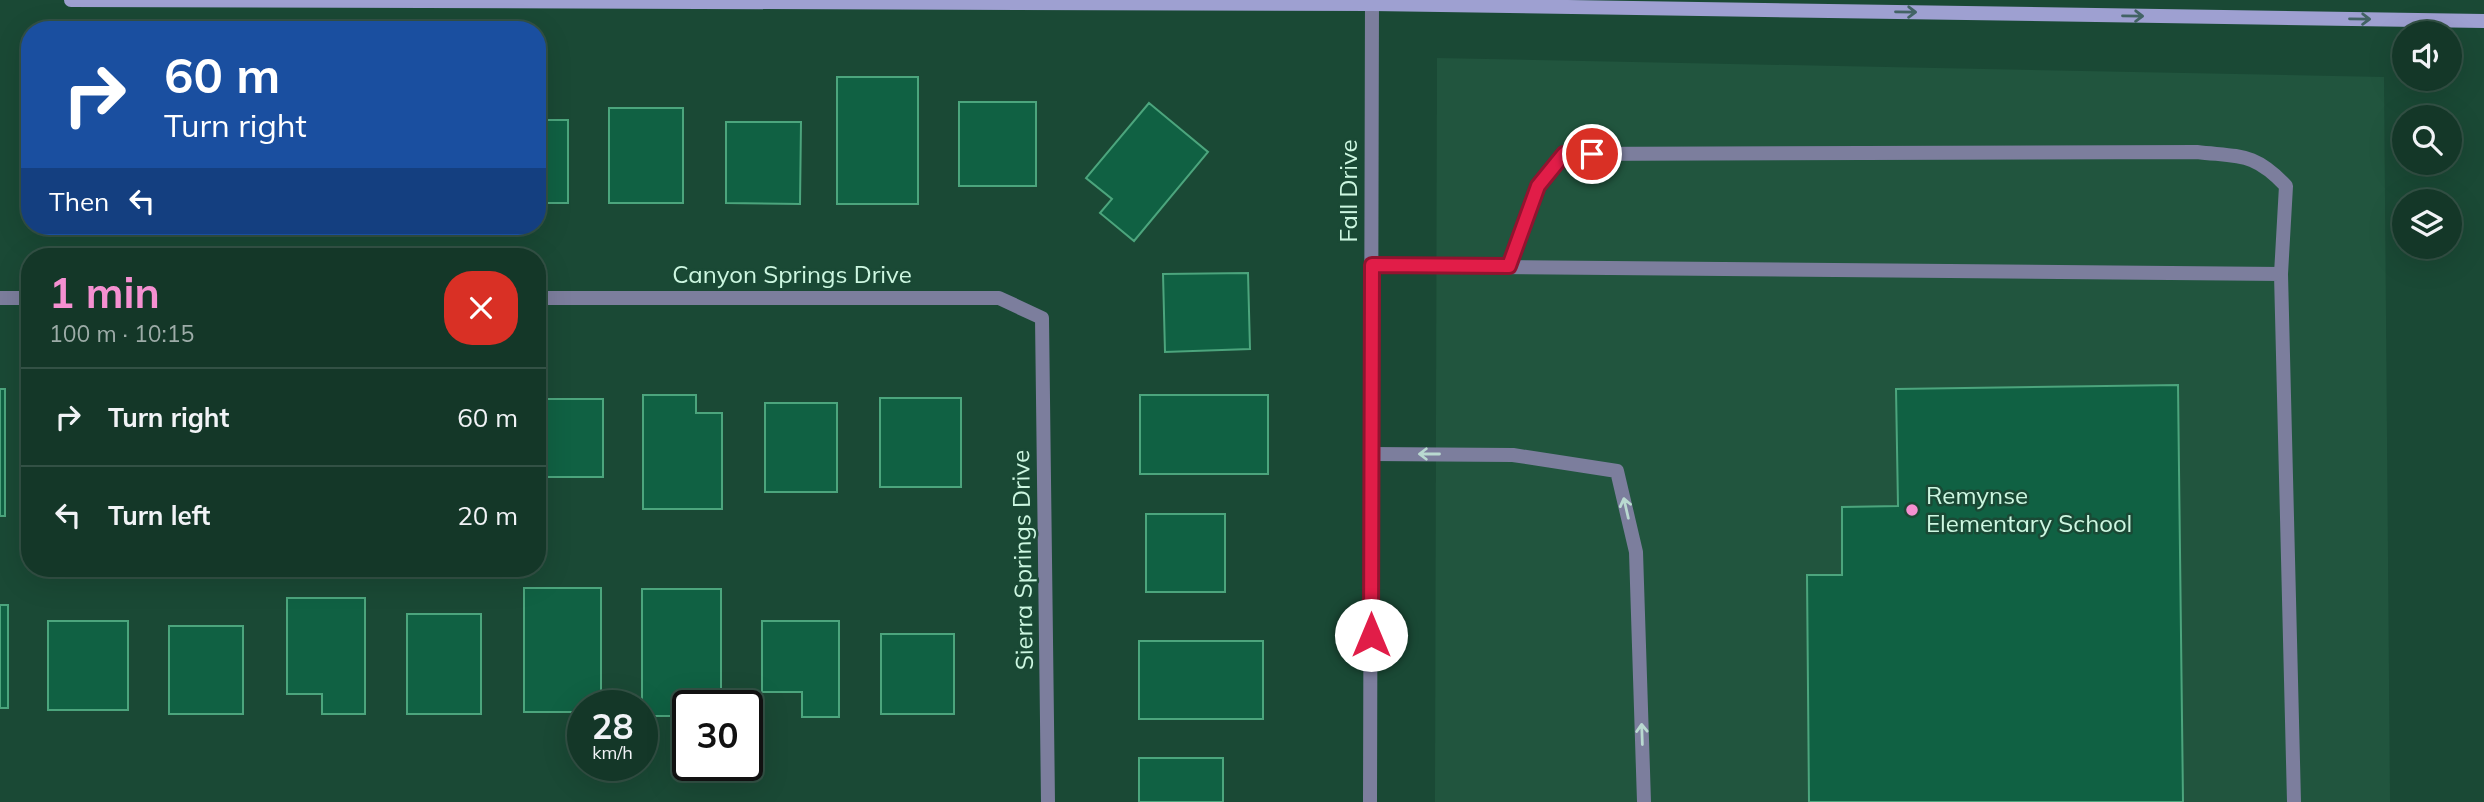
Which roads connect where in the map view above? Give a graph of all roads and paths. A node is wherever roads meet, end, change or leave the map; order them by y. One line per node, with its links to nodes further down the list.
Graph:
1 (71, 0): 2 (main road)
2 (1372, 2): 3 (main road, one-way to 3); 4 (street, Fall Drive)
3 (2484, 21)
4 (1372, 265): 5 (street); 11 (street, Fall Drive)
5 (1509, 266): 6 (street); 6 (street)
6 (2281, 274): 15 (street)
7 (0, 298): 8 (street)
8 (21, 298)
9 (546, 298): 10 (street, Canyon Springs Drive)
10 (1042, 318): 12 (street, Sierra Springs Drive)
11 (1372, 454): 13 (street, Fall Drive); 14 (street, one-way to 11)
12 (1048, 802)
13 (1370, 802)
14 (1644, 802)
15 (2294, 802)

